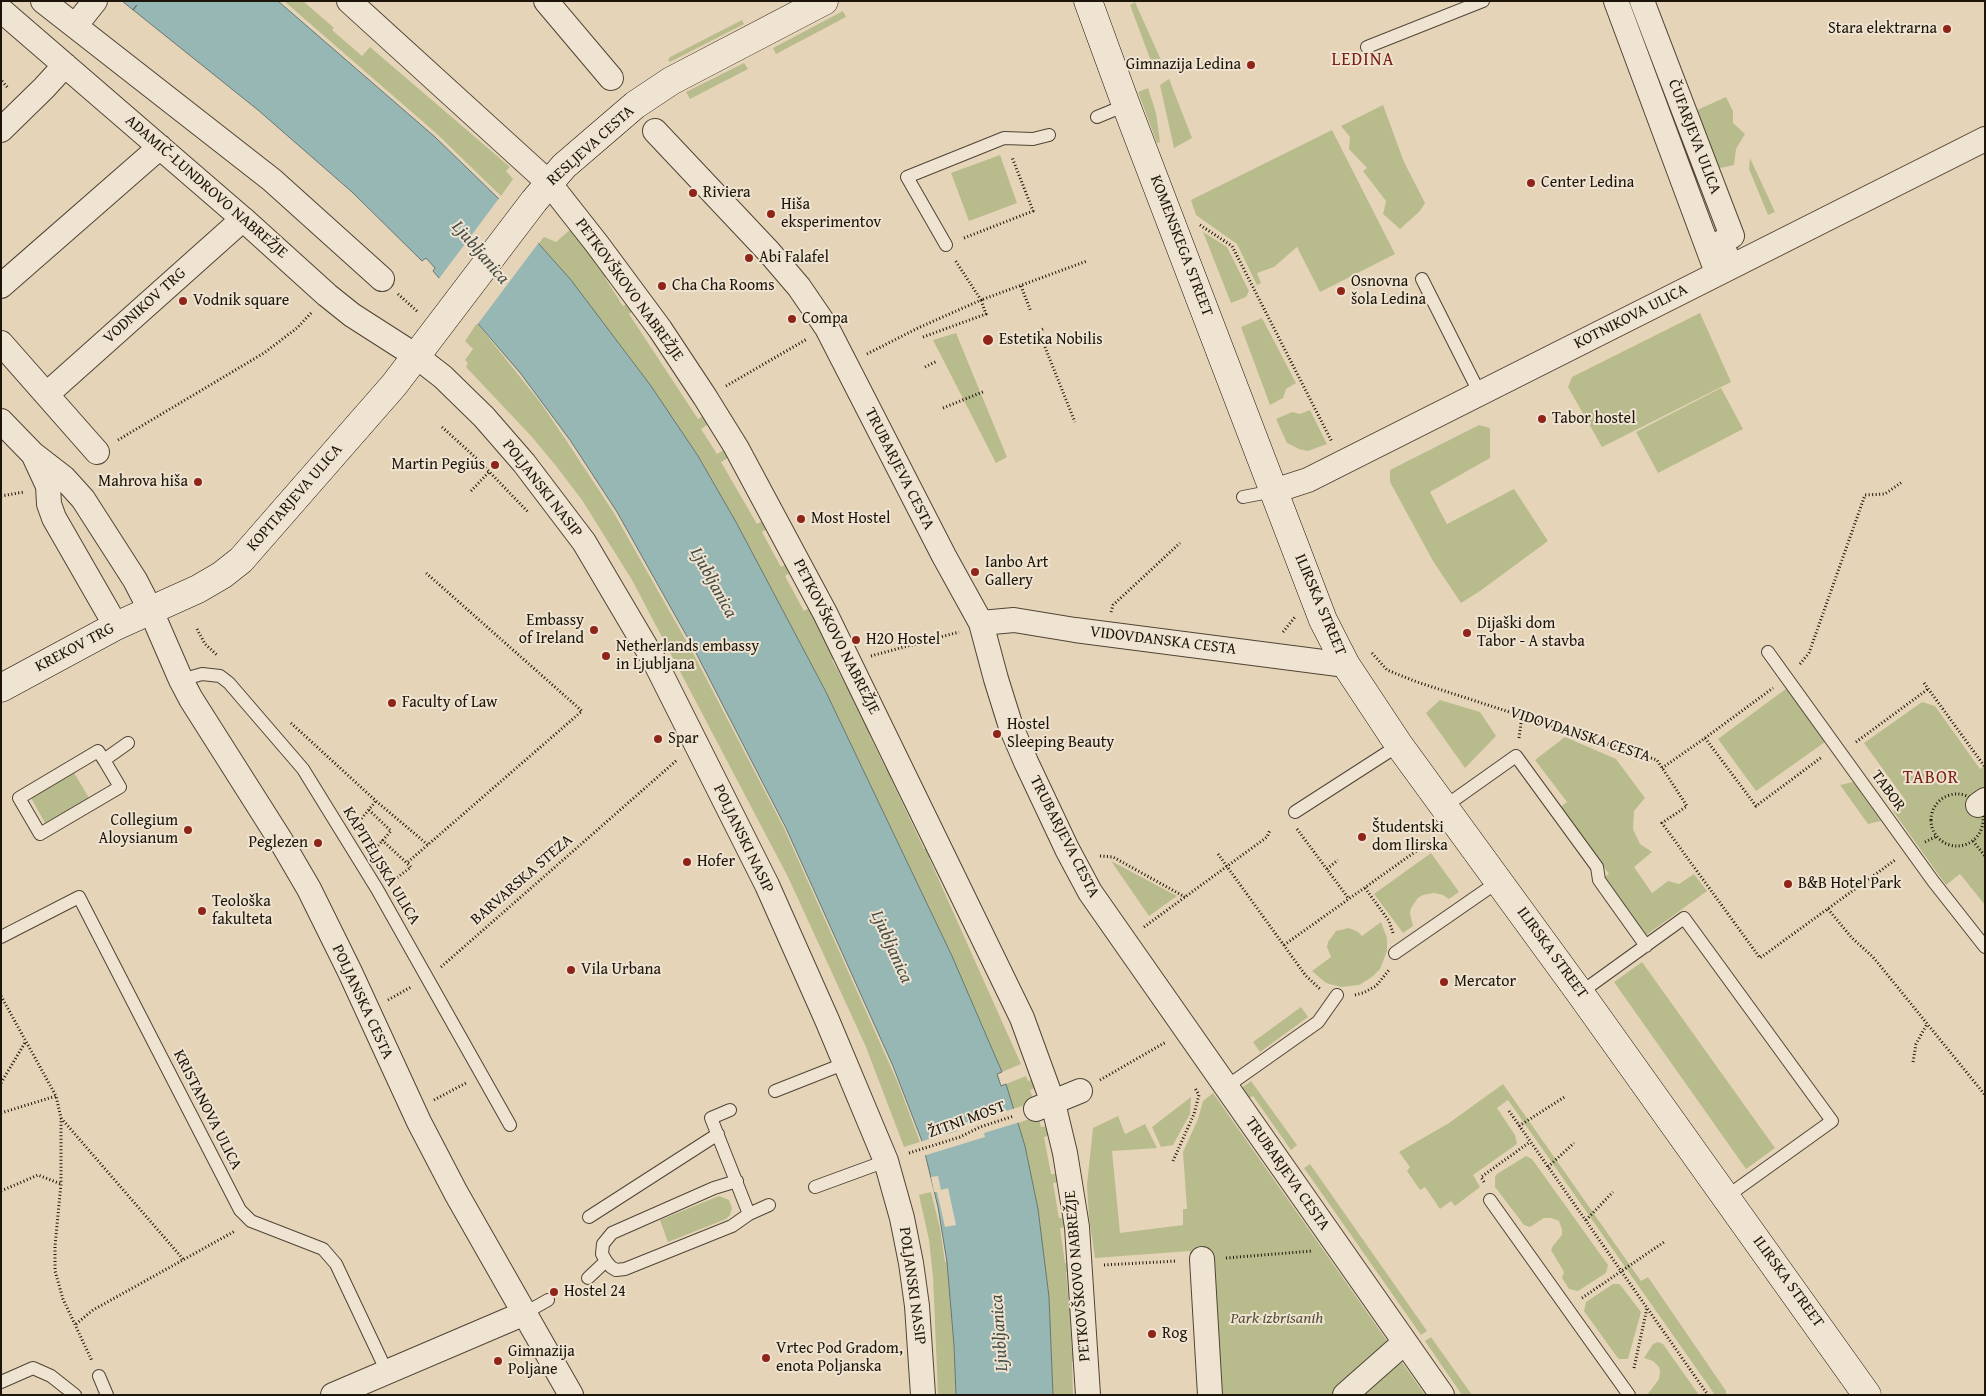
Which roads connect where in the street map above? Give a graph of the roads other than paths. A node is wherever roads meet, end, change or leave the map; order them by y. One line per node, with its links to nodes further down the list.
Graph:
1 (43, 1): 11 (street)
2 (95, 1): 11 (street)
3 (349, 1): 23 (street, PETKOVŠKOVO NABREŽJE)
4 (546, 1): 15 (street)
5 (824, 1): 23 (main road, RESLJEVA CESTA)
6 (1088, 1): 16 (main road, KOMENSKEGA STREET)
7 (1483, 1): 13 (lane)
8 (1616, 1): 26 (street, ČUFARJEVA ULICA)
9 (1642, 1): 26 (street, ČUFARJEVA ULICA)
10 (1, 10): 14 (street, ADAMIČ-LUNDROVO NABREŽJE)
11 (75, 26): 12 (street)
12 (103, 47): 14 (street); 28 (street)
13 (1367, 48)
14 (72, 71): 18 (street); 22 (street, ADAMIČ-LUNDROVO NABREŽJE)
15 (611, 78)
16 (1126, 105): 17 (lane); 37 (main road, KOMENSKEGA STREET)
17 (1097, 117)
18 (1, 130)
19 (655, 131): 40 (street, TRUBARJEVA CESTA)
20 (1049, 136): 25 (lane)
21 (1985, 139): 26 (street, KOTNIKOVA ULICA)
22 (160, 147): 24 (street, ADAMIČ-LUNDROVO NABREŽJE); 29 (street)
23 (541, 192): 31 (main road, RESLJEVA CESTA); 62 (street, PETKOVŠKOVO NABREŽJE)
24 (243, 219): 31 (street, ADAMIČ-LUNDROVO NABREŽJE); 32 (street, VODNIKOV TRG)
25 (946, 245)
26 (1725, 269): 33 (street, KOTNIKOVA ULICA)
27 (1422, 278): 33 (lane)
28 (382, 279)
29 (1, 286)
30 (1, 344): 32 (street)
31 (416, 356): 39 (main road, KOPITARJEVA ULICA); 58 (street, POLJANSKI NASIP)
32 (47, 394): 35 (street)
33 (1480, 394): 37 (street, KOTNIKOVA ULICA)
34 (1, 421): 36 (street)
35 (97, 452)
36 (33, 454): 39 (street, POLJANSKA CESTA); 41 (street)
37 (1274, 491): 38 (lane); 43 (main road, ILIRSKA STREET)
38 (1243, 497)
39 (150, 611): 41 (main road, KREKOV TRG); 44 (street, POLJANSKA CESTA)
40 (981, 623): 43 (street, VIDOVDANSKA CESTA); 59 (street, TRUBARJEVA CESTA)
41 (116, 626): 45 (main road, KREKOV TRG)
42 (1768, 652): 54 (lane, TABOR)
43 (1346, 665): 47 (main road, ILIRSKA STREET)
44 (181, 680): 64 (lane, KAPITELJSKA ULICA); 78 (street, POLJANSKA CESTA)
45 (1, 688)
46 (128, 743): 48 (lane)
47 (1399, 745): 49 (main road, ILIRSKA STREET); 50 (lane)
48 (104, 760): 48 (lane)
49 (1450, 815): 51 (main road, ILIRSKA STREET); 53 (lane)
50 (1294, 818)
51 (1499, 881): 55 (lane); 56 (main road, ILIRSKA STREET)
52 (1, 937): 80 (lane, KRISTANOVA ULICA)
53 (1646, 946): 56 (lane); 69 (lane)
54 (1985, 947)
55 (1395, 954)
56 (1580, 993): 69 (main road, ILIRSKA STREET)
57 (1337, 996): 59 (lane)
58 (846, 1063): 60 (lane); 66 (street, POLJANSKI NASIP)
59 (1226, 1087): 79 (street, TRUBARJEVA CESTA)
60 (776, 1091)
61 (1080, 1091): 62 (street)
62 (1044, 1106): 88 (street, PETKOVŠKOVO NABREŽJE)
63 (730, 1110): 65 (lane)
64 (510, 1125)
65 (718, 1134): 67 (lane); 73 (lane)
66 (896, 1157): 68 (lane); 87 (street, POLJANSKI NASIP)
67 (737, 1181): 72 (lane); 75 (lane)
68 (815, 1187)
69 (1726, 1197): 93 (main road, ILIRSKA STREET)
70 (1490, 1200): 92 (lane)
71 (769, 1205): 72 (lane)
72 (749, 1214): 75 (lane)
73 (589, 1217)
74 (1202, 1259): 89 (street)
75 (606, 1262): 76 (lane)
76 (588, 1278)
77 (548, 1300): 78 (lane)
78 (525, 1313): 80 (street); 86 (street, POLJANSKA CESTA)
79 (1405, 1342): 90 (street); 91 (street, TRUBARJEVA CESTA)
80 (387, 1372): 85 (street)
81 (99, 1376): 84 (lane)
82 (1, 1382): 83 (lane)
83 (75, 1395)
84 (107, 1395)
85 (333, 1395)
86 (571, 1395)
87 (923, 1395)
88 (1088, 1395)
89 (1210, 1395)
90 (1345, 1395)
91 (1442, 1395)
92 (1629, 1395)
93 (1868, 1395)

